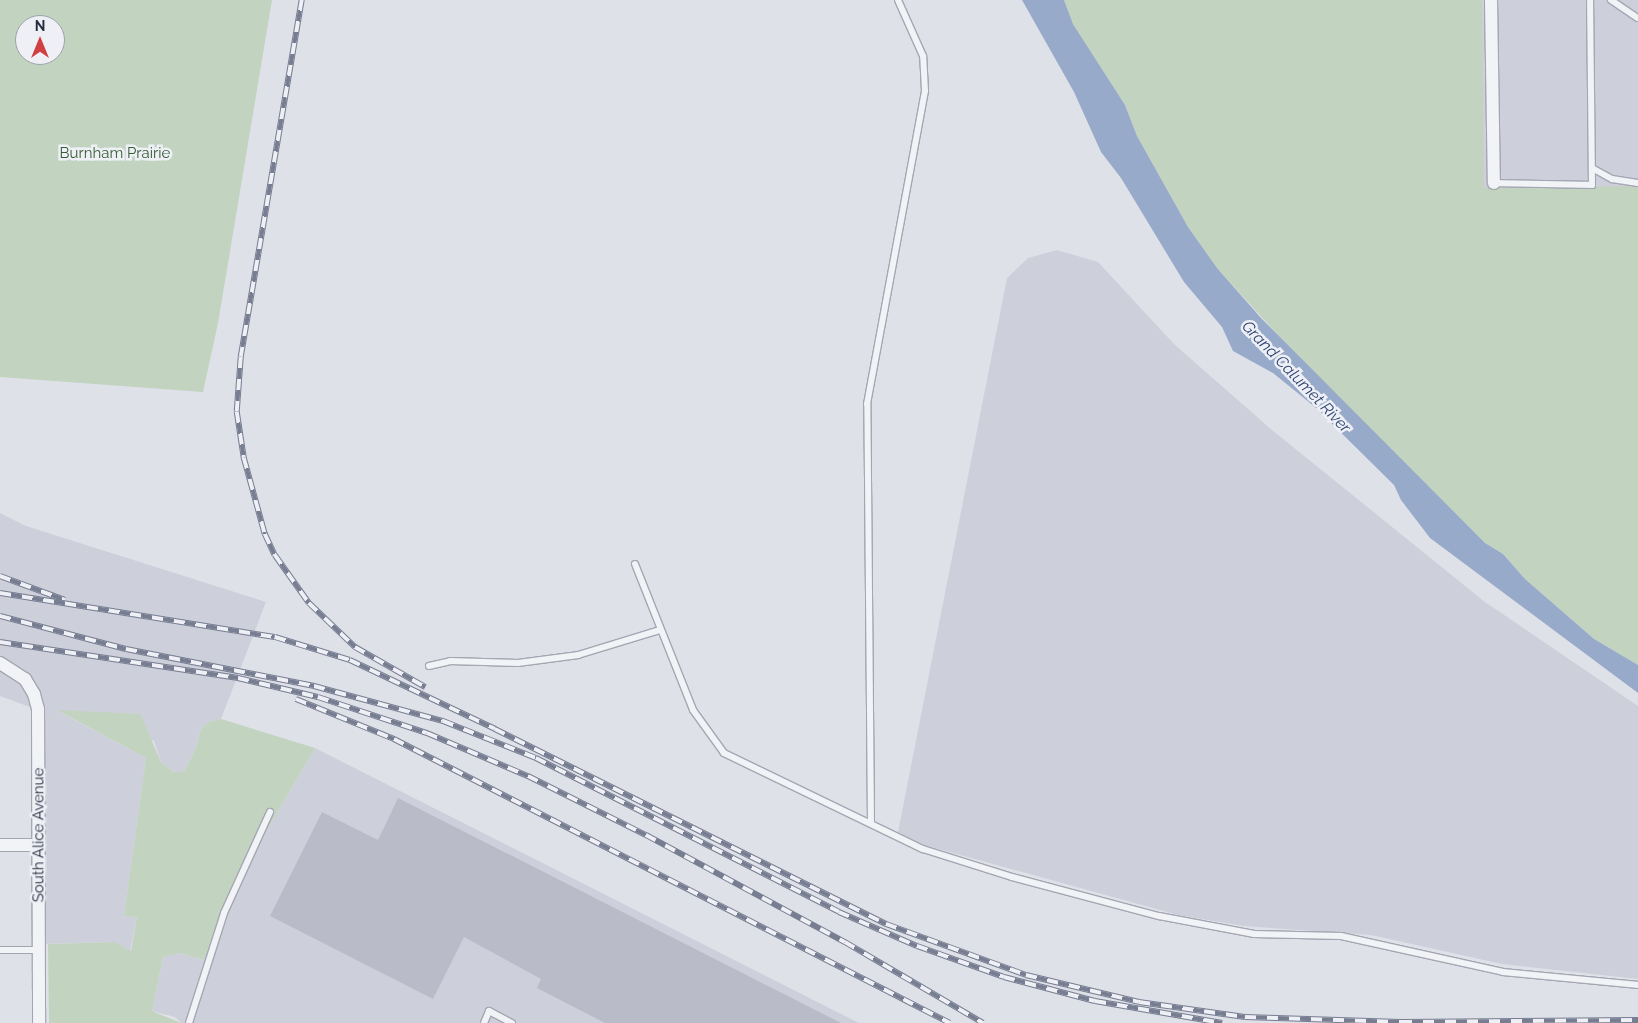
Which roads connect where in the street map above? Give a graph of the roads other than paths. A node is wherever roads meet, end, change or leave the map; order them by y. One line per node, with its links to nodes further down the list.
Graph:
1 (898, 0): 14 (lane)
2 (1491, 0): 7 (street)
3 (1590, 0): 6 (lane)
4 (1611, 0): 5 (lane)
5 (1638, 18)
6 (1592, 168): 7 (lane); 8 (lane)
7 (1494, 184)
8 (1638, 184)
9 (635, 564): 10 (lane)
10 (660, 630): 12 (lane); 14 (lane)
11 (0, 663): 16 (street, South Alice Avenue)
12 (429, 666)
13 (270, 812): 21 (lane)
14 (871, 822): 19 (lane)
15 (0, 845): 16 (street)
16 (39, 845): 18 (street, South Alice Avenue)
17 (0, 950): 18 (lane)
18 (39, 950): 20 (street, South Alice Avenue)
19 (1638, 986)
20 (39, 1023)
21 (189, 1023)
22 (484, 1023): 23 (lane)
23 (512, 1023)

